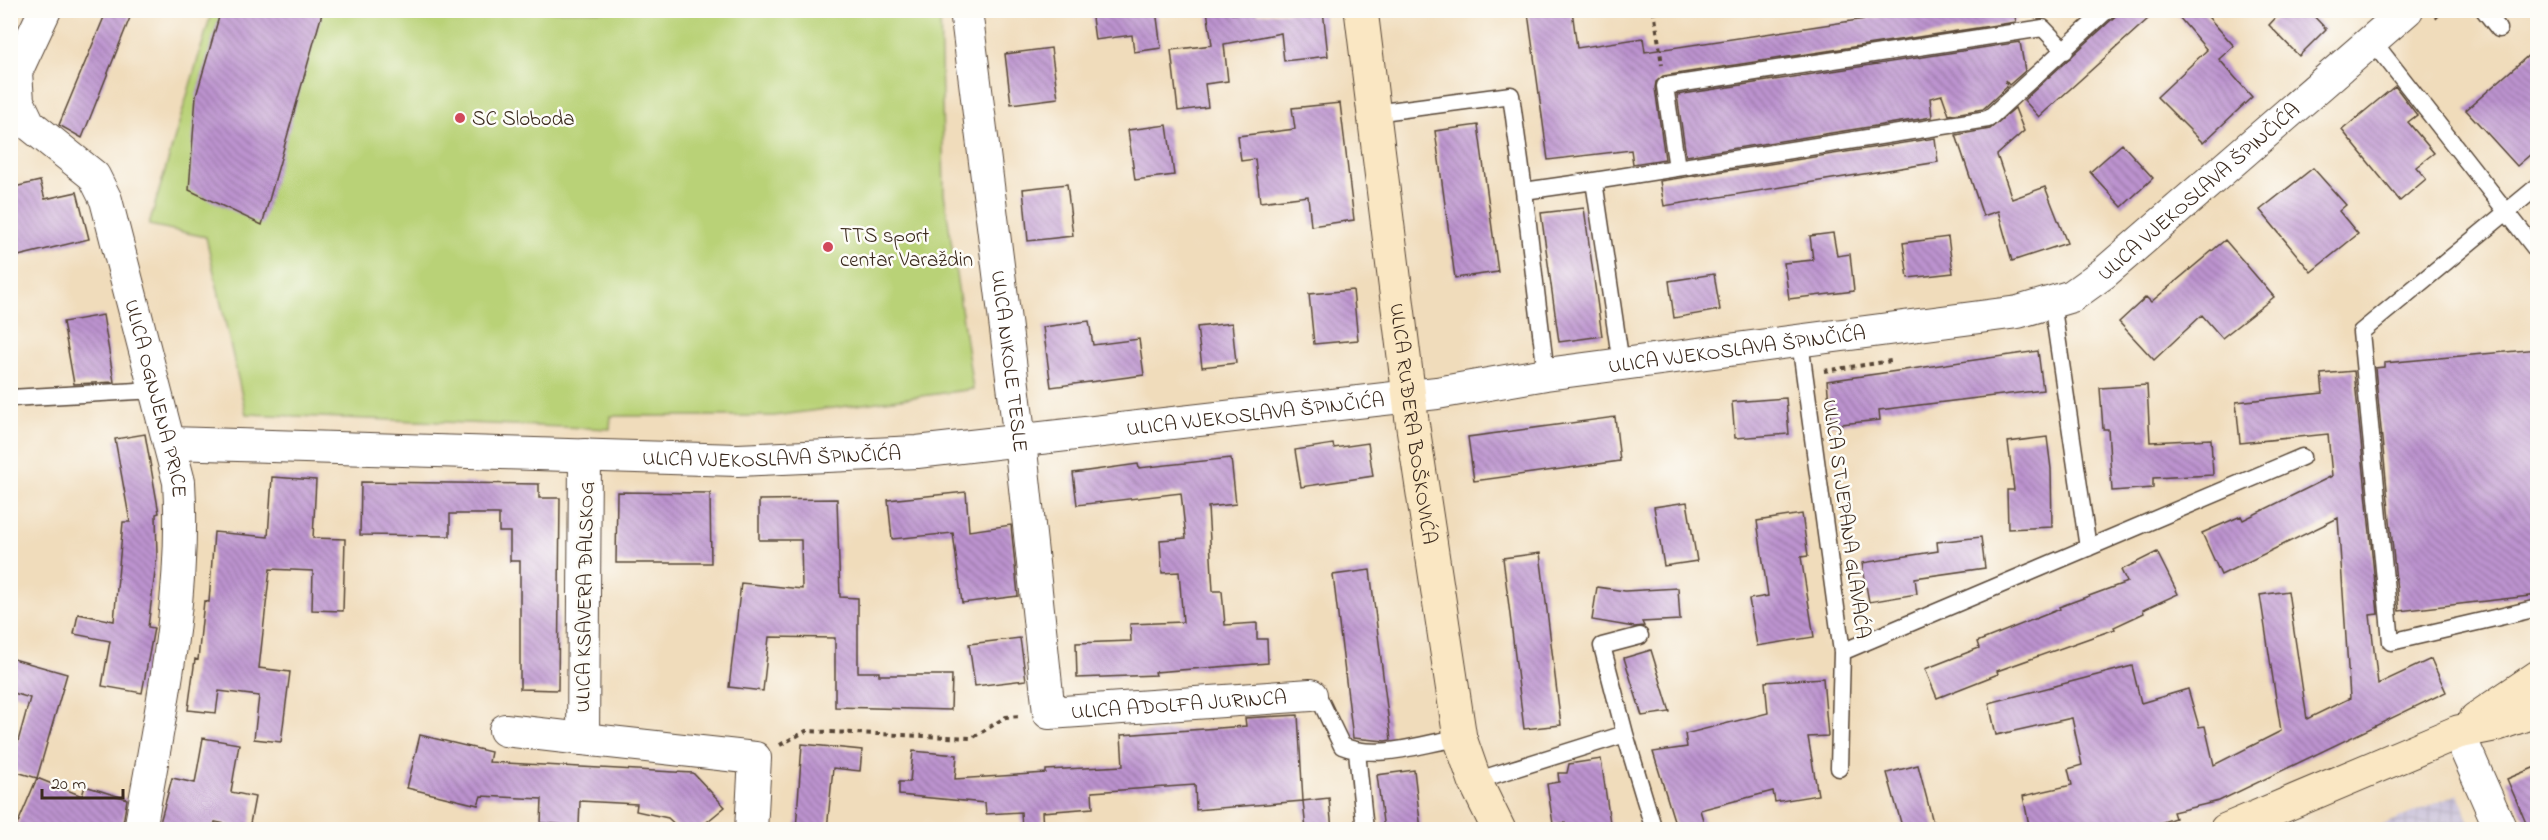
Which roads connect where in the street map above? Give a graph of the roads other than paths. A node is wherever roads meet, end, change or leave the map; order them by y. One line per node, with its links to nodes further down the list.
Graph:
1 (45, 10): 11 (street, ULICA OGNJENA PRICE)
2 (966, 10): 25 (street, ULICA NIKOLE TESLE)
3 (1361, 10): 10 (street, ULICA RUĐERA BOŠKOVIĆA)
4 (2107, 10): 9 (lane)
5 (2407, 10): 8 (street, ULICA VJEKOSLAVA ŠPINČIĆA)
6 (2484, 10): 7 (lane)
7 (2499, 29)
8 (2372, 40): 16 (lane); 18 (street, ULICA VJEKOSLAVA ŠPINČIĆA)
9 (2065, 51): 12 (lane); 12 (lane)
10 (1374, 113): 15 (lane); 23 (street, ULICA RUĐERA BOŠKOVIĆA)
11 (20, 130): 22 (street, ULICA OGNJENA PRICE)
12 (1677, 168): 13 (lane)
13 (1594, 181): 15 (lane); 20 (lane)
14 (2538, 186): 16 (lane)
15 (1524, 191): 21 (lane)
16 (2508, 212): 17 (lane); 30 (lane)
17 (2538, 252)
18 (2052, 303): 19 (street, ULICA VJEKOSLAVA ŠPINČIĆA); 29 (lane)
19 (1800, 342): 20 (street, ULICA VJEKOSLAVA ŠPINČIĆA); 32 (lane, ULICA STJEPANA GLAVAĆA)
20 (1621, 364): 21 (street, ULICA VJEKOSLAVA ŠPINČIĆA)
21 (1546, 374): 23 (street, ULICA VJEKOSLAVA ŠPINČIĆA)
22 (156, 390): 24 (lane); 26 (street, ULICA OGNJENA PRICE)
23 (1409, 396): 25 (street, ULICA VJEKOSLAVA ŠPINČIĆA); 40 (street, ULICA RUĐERA BOŠKOVIĆA)
24 (10, 398)
25 (1020, 441): 27 (street, ULICA VJEKOSLAVA ŠPINČIĆA); 36 (street, ULICA NIKOLE TESLE)
26 (170, 443): 27 (street, ULICA VJEKOSLAVA ŠPINČIĆA); 45 (street, ULICA OGNJENA PRICE)
27 (585, 455): 41 (street, ULICA KSAVERA ĐALSKOG)
28 (2302, 457): 29 (lane, ULICA STJEPANA GLAVAĆA)
29 (2088, 548): 32 (lane, ULICA STJEPANA GLAVAĆA)
30 (2538, 608)
31 (1640, 636): 39 (lane)
32 (1842, 652): 43 (lane)
33 (2538, 677): 38 (street)
34 (1311, 696): 36 (street, ULICA ADOLFA JURINCA); 42 (lane)
35 (2538, 710): 38 (street)
36 (1049, 713)
37 (505, 730): 41 (street, ULICA KSAVERA ĐALSKOG)
38 (2458, 732): 50 (street); 51 (street)
39 (1625, 734): 44 (lane); 49 (lane)
40 (1460, 738): 42 (lane); 44 (street, ULICA RUĐERA BOŠKOVIĆA)
41 (583, 739): 46 (street, ULICA KSAVERA ĐALSKOG)
42 (1357, 752): 47 (lane)
43 (1839, 768)
44 (1475, 781): 48 (street, ULICA RUĐERA BOŠKOVIĆA)
45 (140, 830)
46 (751, 830)
47 (1365, 830)
48 (1498, 830)
49 (1654, 830)
50 (2226, 830)
51 (2501, 830)

